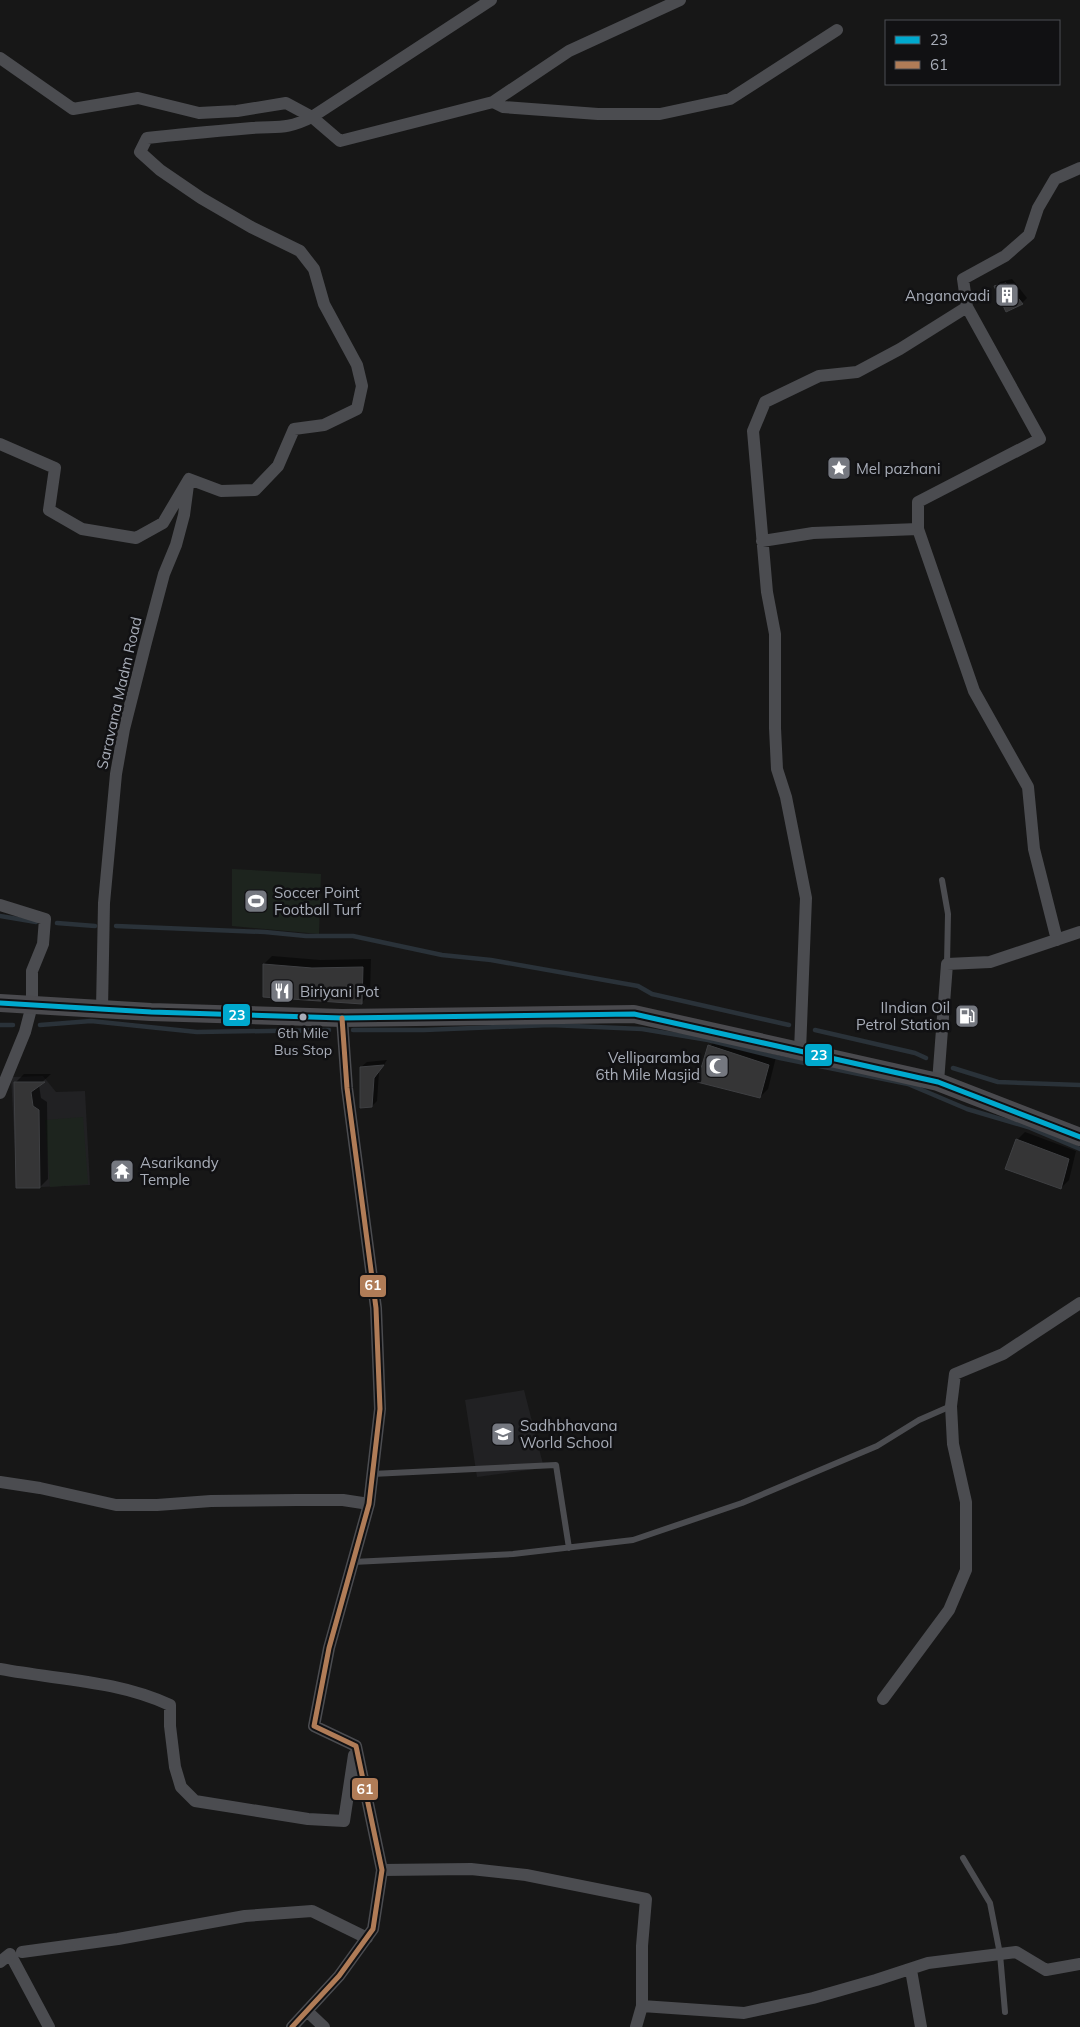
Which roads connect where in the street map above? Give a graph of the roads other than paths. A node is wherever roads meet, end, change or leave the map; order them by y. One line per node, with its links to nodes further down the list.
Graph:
1 (491, 0): 6 (street)
2 (680, 0): 5 (street)
3 (837, 30): 5 (street)
4 (0, 58): 6 (street)
5 (493, 102): 6 (street)
6 (312, 118): 10 (street)
7 (1080, 168): 8 (street)
8 (967, 308): 11 (street); 12 (street)
9 (0, 444): 10 (street)
10 (189, 479): 20 (street, Saravana Madm Road)
11 (918, 529): 12 (street); 16 (street)
12 (762, 540): 22 (street)
13 (942, 880): 17 (lane)
14 (0, 906): 19 (street)
15 (1080, 932): 16 (street)
16 (1057, 940): 17 (street)
17 (947, 964): 23 (street)
18 (0, 1002): 19 (main road)
19 (32, 1005): 20 (main road); 24 (street)
20 (102, 1009): 21 (main road)
21 (342, 1018): 22 (main road); 28 (street)
22 (800, 1051): 23 (main road)
23 (938, 1082): 25 (main road)
24 (0, 1093)
25 (1080, 1137)
26 (1080, 1304): 27 (street)
27 (951, 1406): 31 (lane); 34 (street)
28 (372, 1474): 30 (street); 31 (lane)
29 (0, 1482): 30 (street)
30 (369, 1504): 32 (street)
31 (569, 1548): 32 (lane)
32 (353, 1562): 35 (street)
33 (0, 1670): 35 (street)
34 (883, 1699)
35 (356, 1746): 37 (street)
36 (963, 1858): 40 (lane)
37 (382, 1870): 38 (street); 44 (street)
38 (367, 1938): 39 (street); 45 (street)
39 (22, 1952)
40 (1000, 1954): 42 (street); 43 (street); 46 (lane)
41 (0, 1962): 47 (street)
42 (1080, 1964)
43 (911, 1970): 44 (street); 51 (street)
44 (642, 2006): 50 (street)
45 (307, 2011): 48 (street); 49 (street)
46 (1005, 2012)
47 (49, 2027)
48 (292, 2027)
49 (324, 2027)
50 (636, 2027)
51 (921, 2027)

